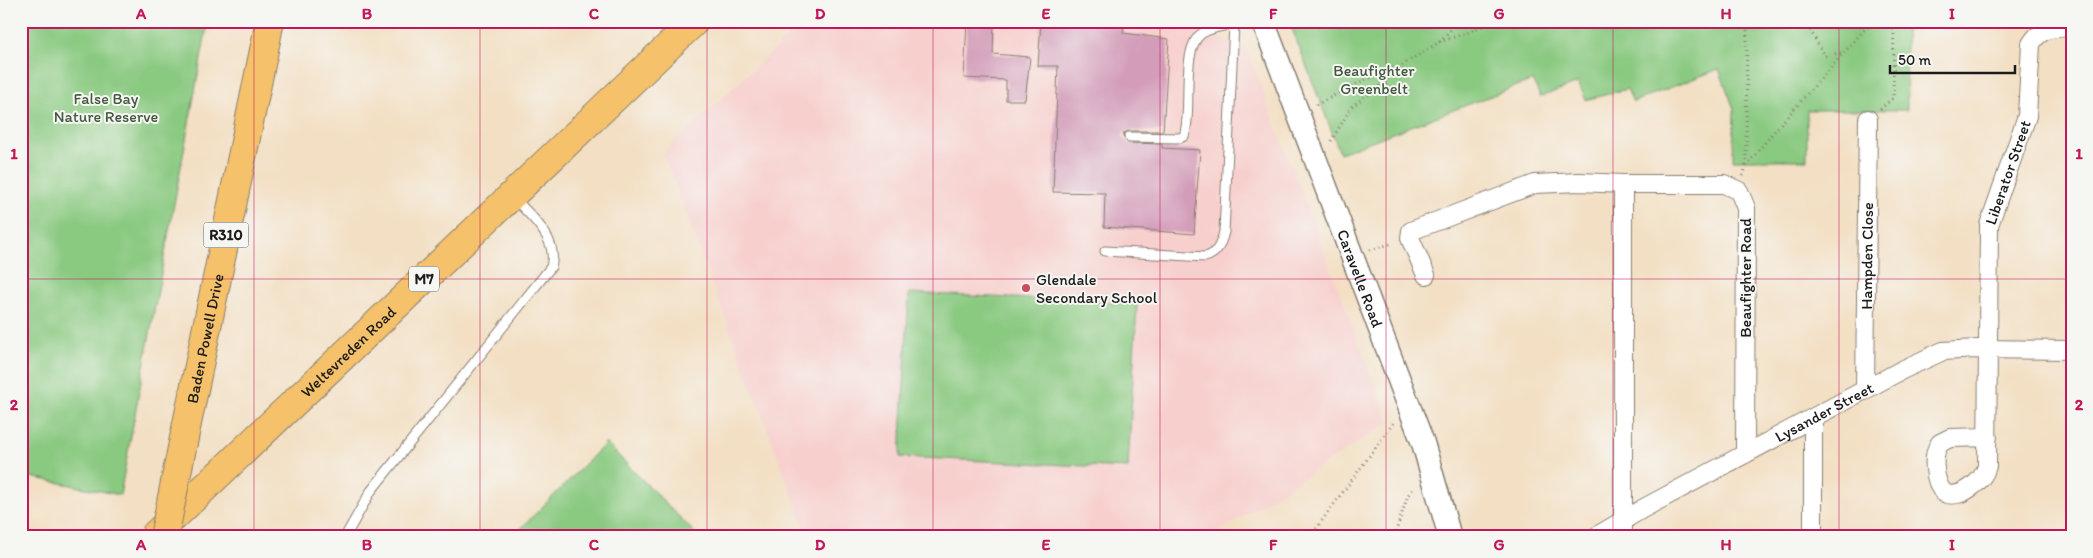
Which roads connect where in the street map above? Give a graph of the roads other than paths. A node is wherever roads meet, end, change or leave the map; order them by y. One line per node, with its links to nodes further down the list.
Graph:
1 (270, 21): 20 (main road, Baden Powell Drive / R310, bridge)
2 (695, 21): 9 (main road, Weltevreden Road / M7)
3 (1263, 21): 22 (street, Caravelle Road)
4 (1238, 23): 7 (lane); 10 (lane)
5 (2072, 28): 12 (street, Liberator Street)
6 (1868, 120): 14 (street, Hampden Close)
7 (1129, 137)
8 (1623, 184): 11 (street); 17 (street, Beaufighter Road); 18 (street)
9 (512, 196): 19 (main road, Weltevreden Road / M7); 21 (lane)
10 (1104, 251)
11 (1426, 275)
12 (1989, 350): 13 (street, Lysander Street); 14 (street, Lysander Street); 16 (street, Liberator Street)
13 (2072, 350)
14 (1866, 391): 15 (street, Lysander Street)
15 (1813, 419): 17 (street, Lysander Street); 24 (street)
16 (1988, 437)
17 (1745, 454): 18 (street, Lysander Street)
18 (1623, 528): 23 (street, Lysander Street)
19 (154, 537)
20 (164, 537)
21 (345, 537)
22 (1450, 537)
23 (1595, 537)
24 (1813, 537)

